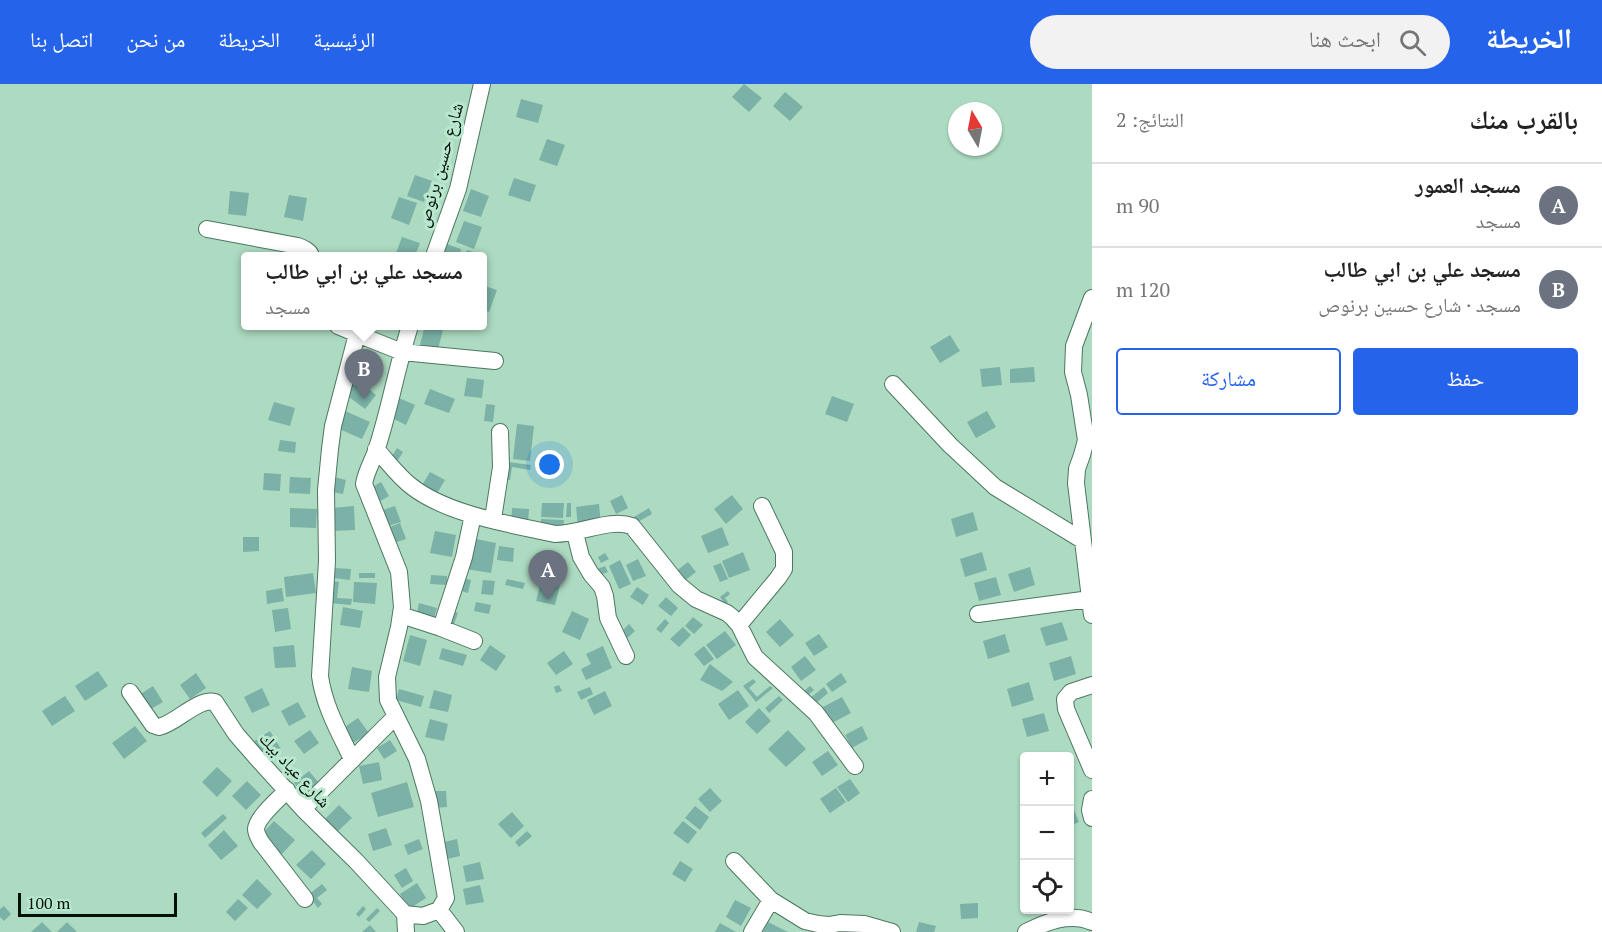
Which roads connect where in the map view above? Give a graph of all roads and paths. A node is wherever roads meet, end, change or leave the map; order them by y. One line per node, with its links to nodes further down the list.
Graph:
1 (482, 84): 4 (street, شارع حسين برنوص)
2 (207, 229): 3 (street)
3 (308, 252)
4 (435, 252)
5 (1092, 298): 18 (street)
6 (348, 330): 8 (street)
7 (409, 330): 9 (street)
8 (357, 334): 9 (street); 29 (street)
9 (402, 352): 10 (street); 13 (street)
10 (495, 362)
11 (893, 384): 18 (street)
12 (500, 432): 16 (street)
13 (376, 449): 15 (street); 21 (street)
14 (762, 506): 22 (street)
15 (473, 515): 16 (street); 23 (street)
16 (493, 519): 17 (street)
17 (575, 533): 22 (street); 25 (street)
18 (1082, 540): 19 (street)
19 (1091, 607): 20 (street)
20 (978, 614)
21 (401, 615): 23 (street); 28 (street)
22 (739, 625): 30 (street)
23 (441, 628): 24 (street)
24 (474, 642)
25 (626, 656)
26 (1092, 685): 31 (street)
27 (130, 692): 32 (street, شارع عياد بيك)
28 (395, 717): 29 (street); 39 (street)
29 (352, 759): 34 (street)
30 (855, 766)
31 (1092, 770)
32 (287, 790): 34 (street, شارع عياد بيك); 37 (street)
33 (1092, 799): 35 (street)
34 (303, 809): 40 (street, شارع عياد بيك)
35 (1092, 818)
36 (734, 861): 38 (street)
37 (305, 899)
38 (771, 900): 44 (street); 45 (street)
39 (439, 910): 40 (street); 43 (street)
40 (405, 914): 42 (street)
41 (1092, 922): 46 (street)
42 (406, 932)
43 (456, 932)
44 (752, 932)
45 (892, 932)
46 (1026, 932)

